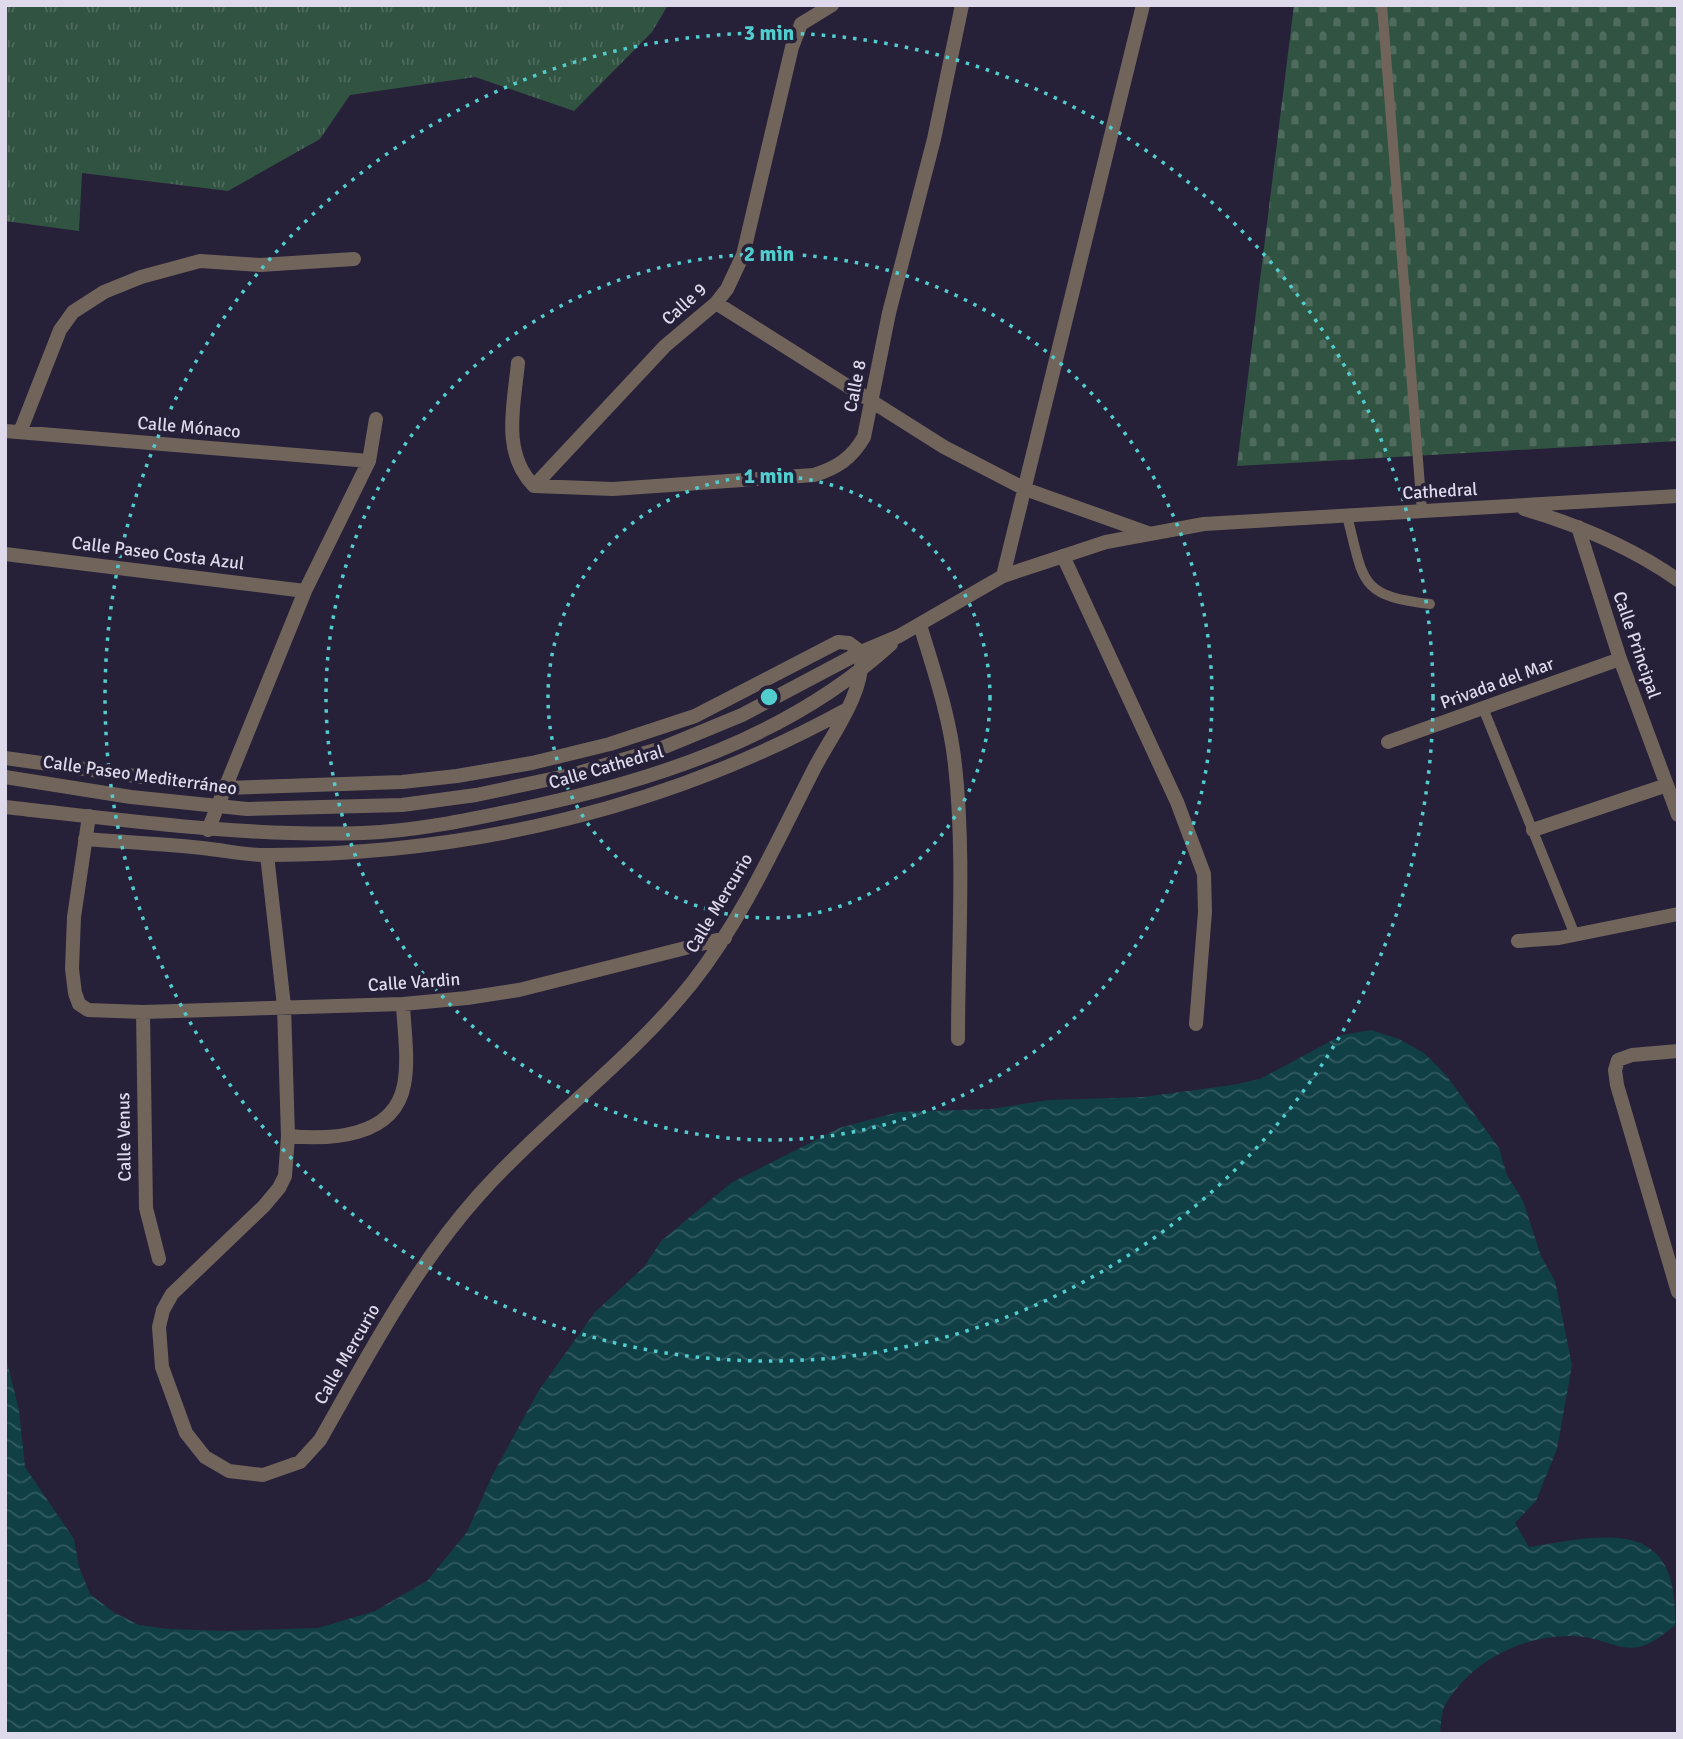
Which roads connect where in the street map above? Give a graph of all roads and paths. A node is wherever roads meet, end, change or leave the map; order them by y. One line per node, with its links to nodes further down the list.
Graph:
1 (832, 5): 6 (street, Calle 9)
2 (962, 5): 8 (street, Calle 8)
3 (1143, 5): 13 (street)
4 (1382, 5): 16 (lane)
5 (354, 259): 10 (street)
6 (716, 303): 8 (street); 12 (street, Calle 9)
7 (518, 363): 12 (street)
8 (872, 402): 12 (street, Calle 8); 13 (street)
9 (376, 419): 11 (street)
10 (13, 432): 11 (street, Calle Mónaco)
11 (369, 461): 25 (street)
12 (534, 486)
13 (1025, 489): 20 (street); 23 (street)
14 (1678, 496): 15 (street, Cathedral)
15 (1513, 506): 16 (street, Cathedral); 19 (street)
16 (1423, 511): 17 (street, Cathedral)
17 (1348, 516): 18 (street, Cathedral); 26 (lane)
18 (1204, 524): 20 (street, Calle Cathedral)
19 (1577, 527): 24 (street); 30 (street, Calle Principal)
20 (1148, 533): 22 (street, Calle Cathedral)
21 (5, 554): 25 (street, Calle Paseo Costa Azul)
22 (1063, 556): 23 (street, Calle Cathedral); 55 (street)
23 (1003, 576): 27 (street, Calle Cathedral)
24 (1678, 580)
25 (305, 591): 38 (street)
26 (1430, 604)
27 (920, 625): 28 (street, Calle Cathedral); 56 (street)
28 (899, 636): 29 (street, Calle Cathedral); 31 (street, Calle Cathedral)
29 (861, 652): 31 (street); 38 (street); 41 (street, Calle Cathedral)
30 (1620, 659): 32 (street, Privada del Mar); 37 (street, Calle Principal)
31 (863, 669): 33 (street, Calle Mercurio); 44 (street, Calle Cathedral)
32 (1483, 708): 34 (street, Privada del Mar); 45 (lane)
33 (845, 710): 47 (street); 50 (street, Calle Mercurio)
34 (1388, 743)
35 (5, 758): 38 (street)
36 (5, 777): 39 (street, Calle Paseo Mediterráneo)
37 (1667, 785): 42 (street, Calle Principal); 45 (street)
38 (223, 788): 39 (street)
39 (215, 805): 41 (street, Calle Paseo Mediterráneo); 44 (street)
40 (5, 807): 43 (street)
41 (311, 807)
42 (1678, 815)
43 (89, 816): 44 (street); 46 (street)
44 (208, 830)
45 (1533, 830): 49 (lane)
46 (85, 839): 47 (street); 54 (street, Calle Vardin)
47 (267, 855): 53 (street, Calle Mercurio)
48 (1678, 914): 49 (street)
49 (1576, 935): 51 (street)
50 (725, 938): 52 (street, Calle Vardin); 58 (street, Calle Mercurio)
51 (1518, 941)
52 (403, 1004): 53 (street, Calle Vardin); 58 (street)
53 (284, 1006): 54 (street, Calle Vardin); 58 (street, Calle Mercurio)
54 (143, 1012): 59 (street, Calle Venus)
55 (1196, 1024)
56 (958, 1039)
57 (1678, 1051): 60 (street)
58 (288, 1136)
59 (159, 1259)
60 (1678, 1292)

